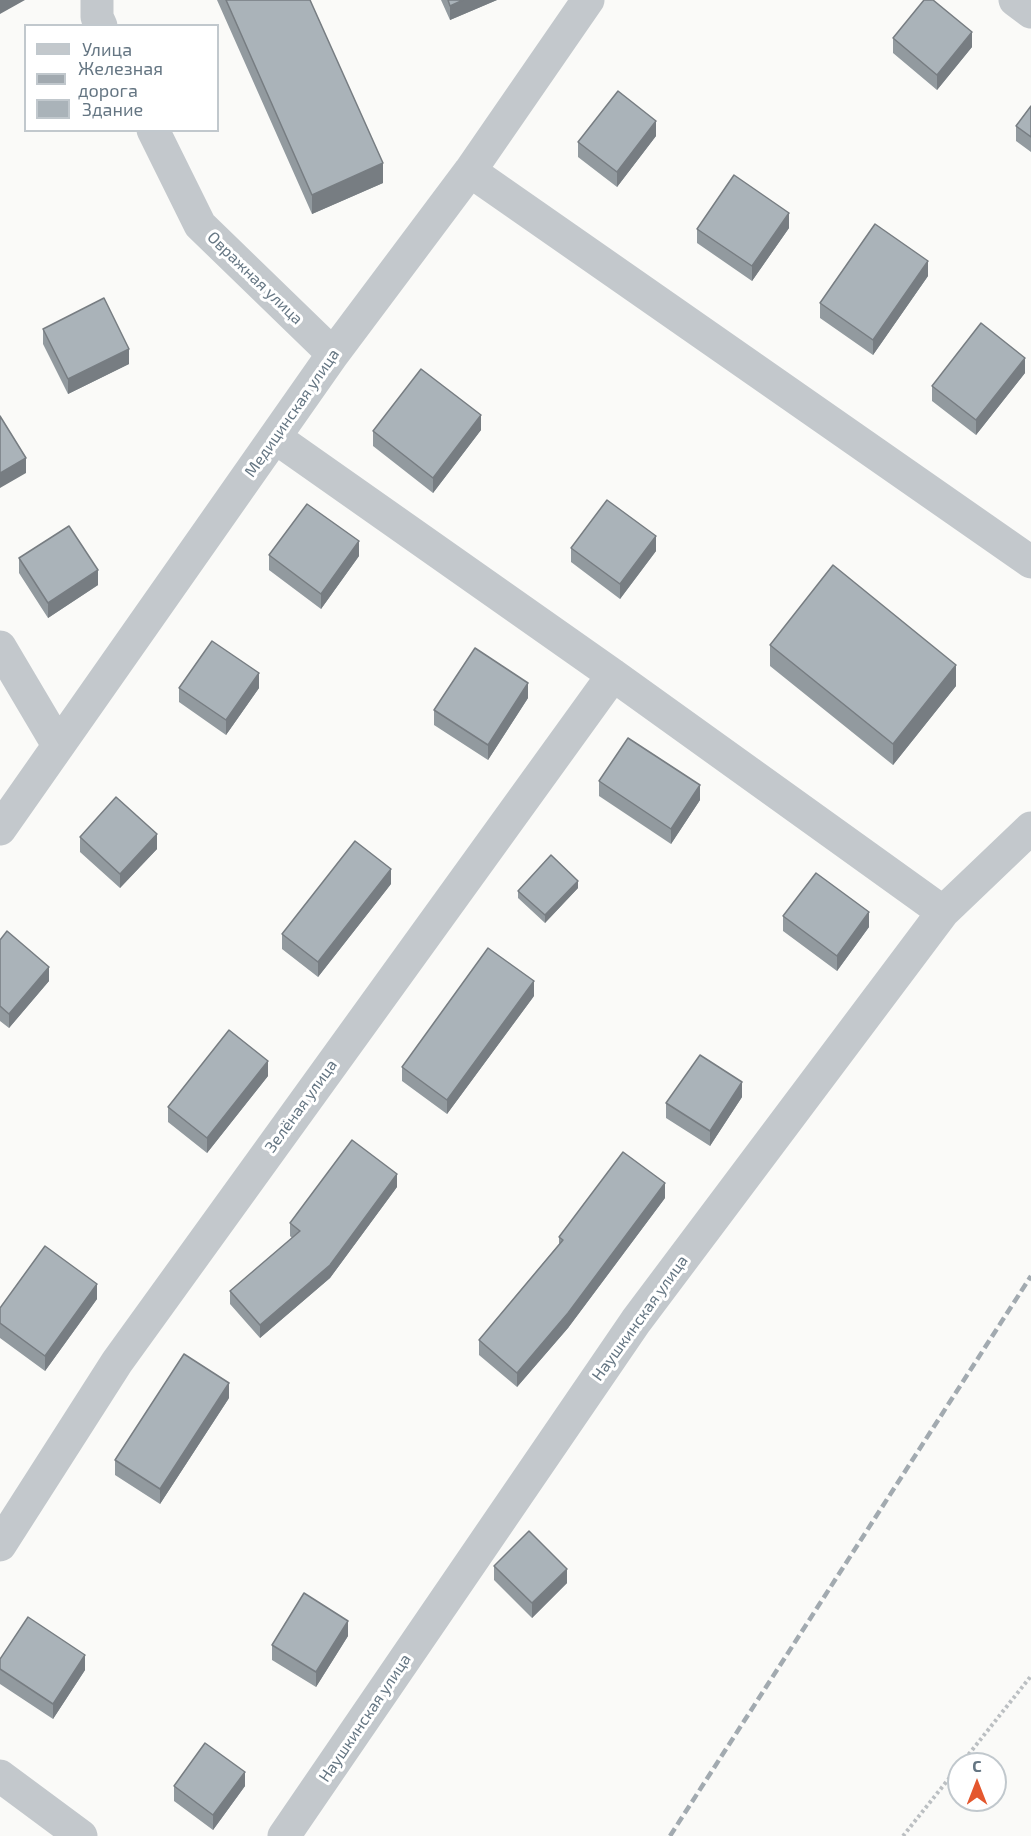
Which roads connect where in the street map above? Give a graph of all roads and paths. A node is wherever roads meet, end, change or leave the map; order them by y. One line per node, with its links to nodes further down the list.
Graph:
1 (97, 0): 5 (street)
2 (588, 0): 7 (street, Медицинская улица)
3 (1015, 0): 4 (street)
4 (1031, 12)
5 (100, 24)
6 (154, 132): 8 (street, Овражная улица)
7 (470, 171): 8 (street, Медицинская улица); 10 (street)
8 (333, 354): 9 (street, Медицинская улица)
9 (276, 438): 12 (street); 13 (street, Медицинская улица)
10 (1031, 562)
11 (0, 647): 13 (street)
12 (613, 675): 16 (street); 17 (street, Зелёная улица)
13 (58, 745): 15 (street, Медицинская улица)
14 (1031, 828): 16 (street, Наушкинская улица)
15 (0, 829)
16 (943, 912): 23 (street, Наушкинская улица)
17 (0, 1545)
18 (1031, 1676): 19 (path)
19 (970, 1752)
20 (0, 1776): 22 (street)
21 (947, 1781): 24 (path)
22 (81, 1836)
23 (284, 1836)
24 (903, 1836)

